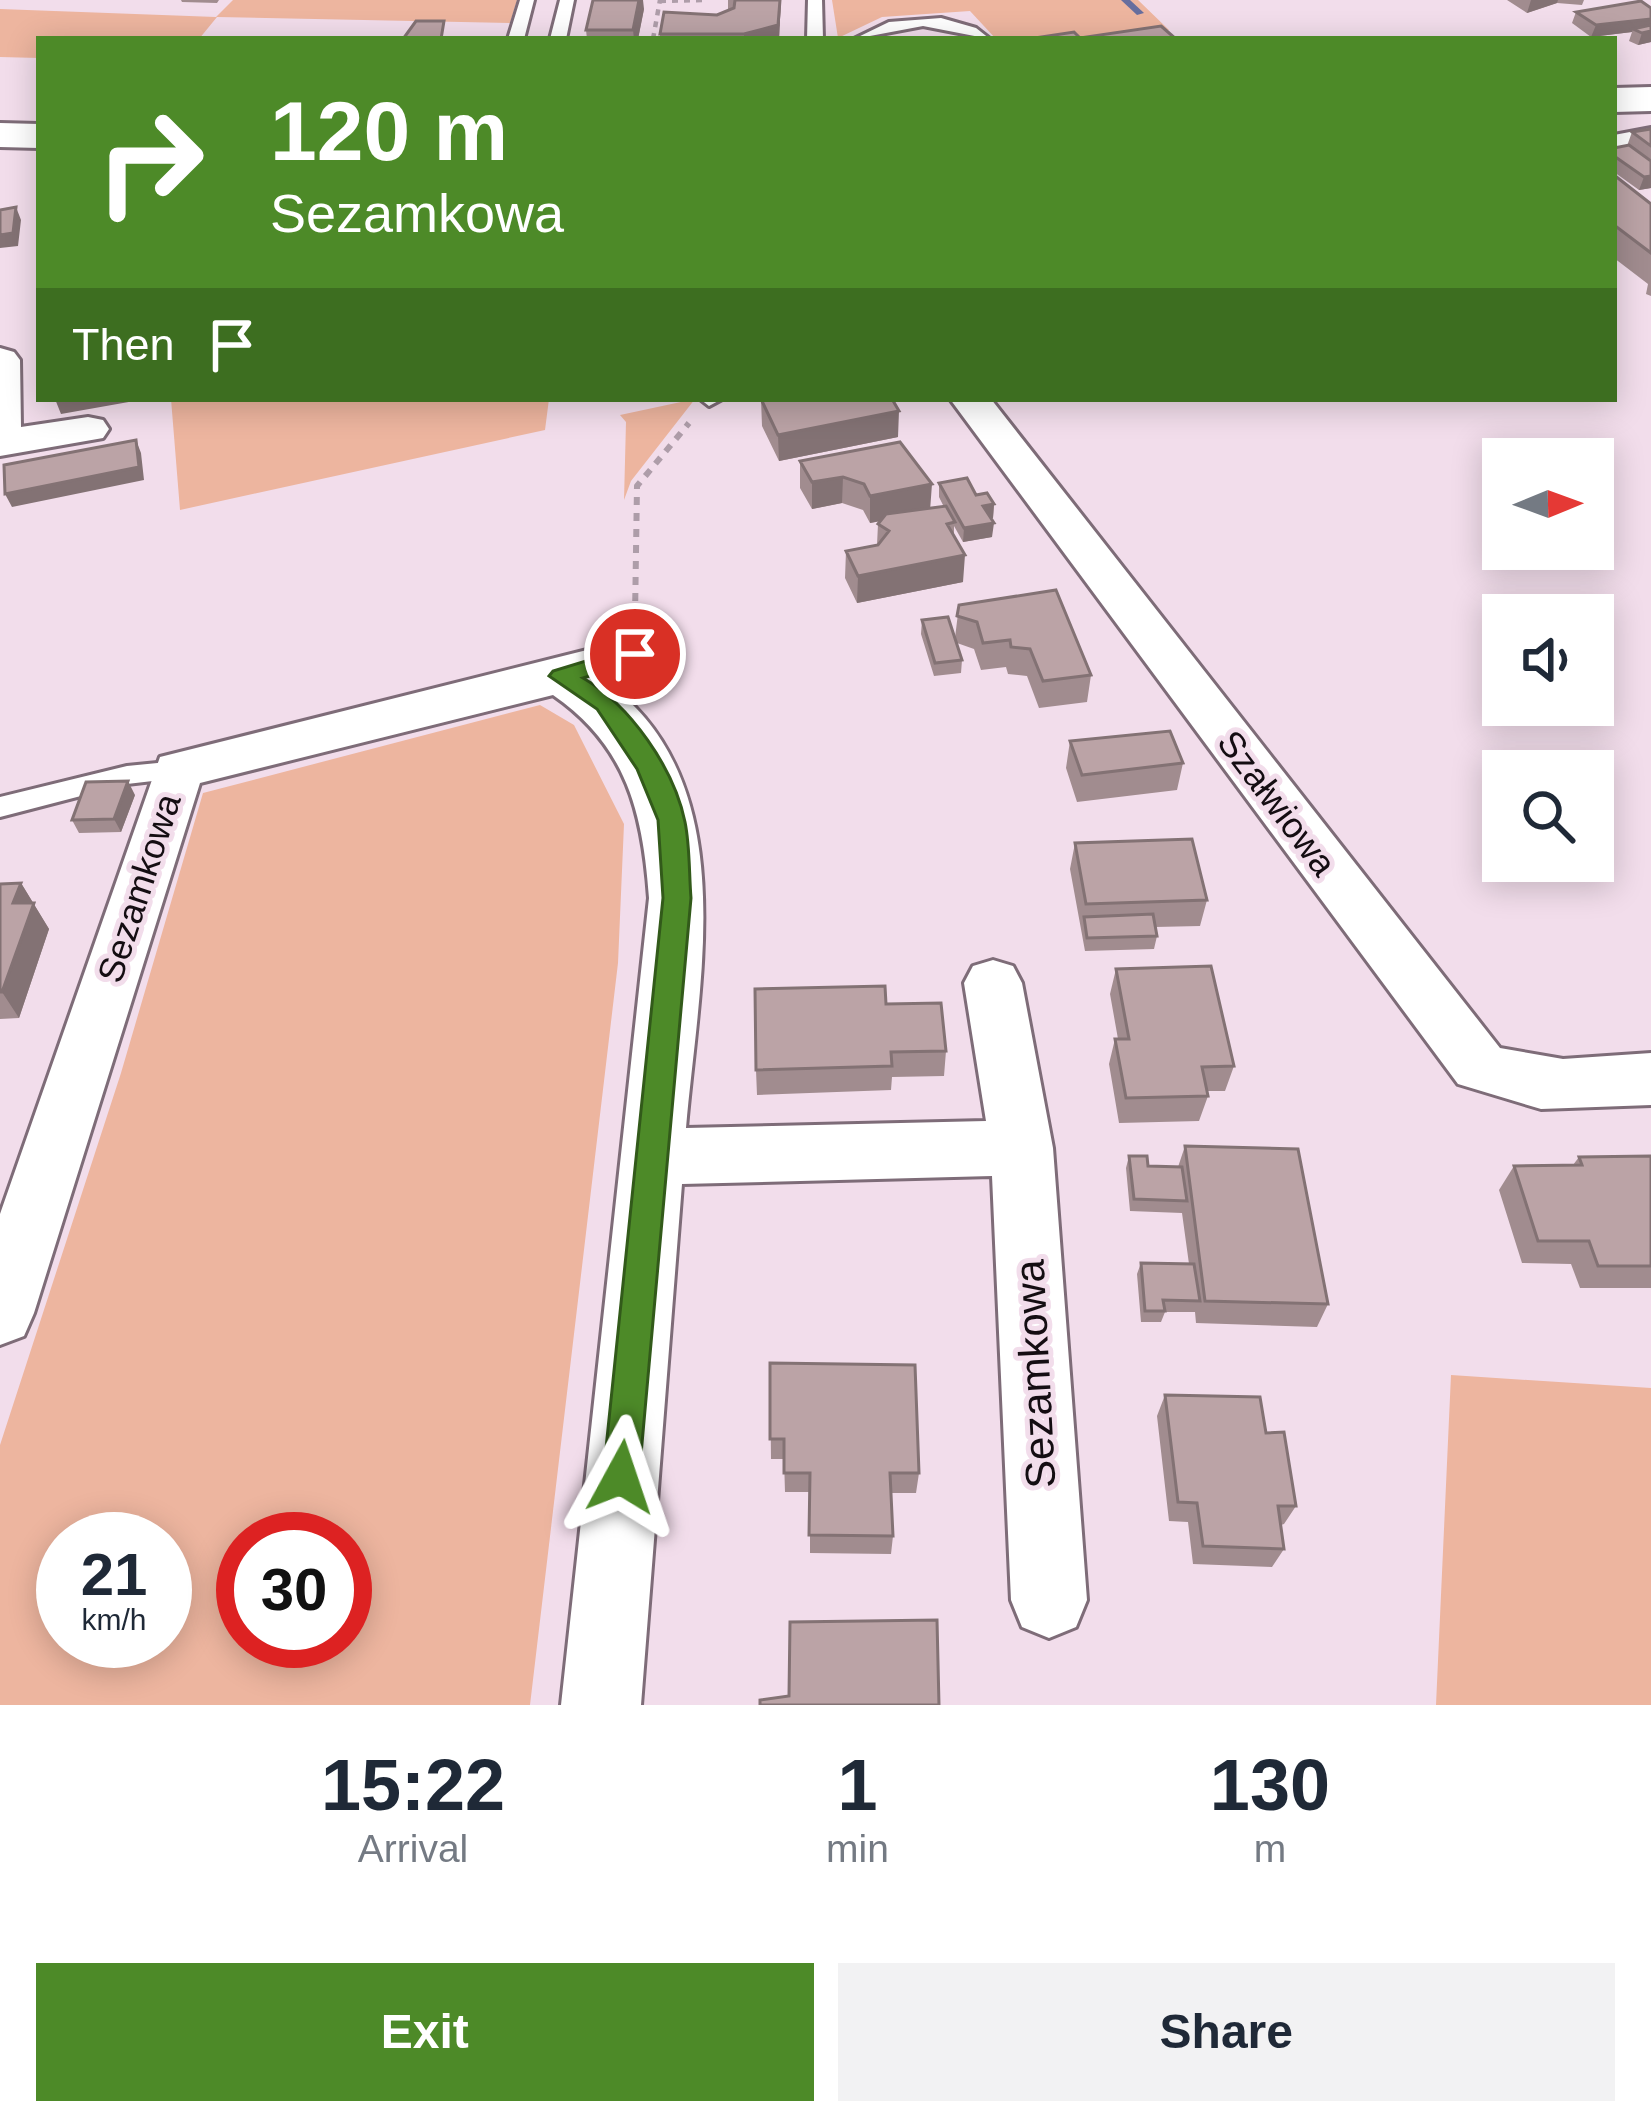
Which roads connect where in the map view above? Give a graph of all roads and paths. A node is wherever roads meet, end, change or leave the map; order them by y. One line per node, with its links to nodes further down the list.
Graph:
1 (527, 0): 6 (lane)
2 (568, 0): 7 (lane)
3 (660, 0): 4 (path); 8 (path)
4 (708, 0)
5 (815, 0): 9 (lane)
6 (516, 36)
7 (559, 36)
8 (653, 36)
9 (815, 36)
10 (869, 36): 11 (lane)
11 (976, 36)
12 (1617, 100): 13 (street)
13 (1651, 100)
14 (0, 135): 15 (street)
15 (36, 136)
16 (1651, 138): 17 (street)
17 (1617, 144)
18 (0, 360): 21 (street)
19 (707, 402): 22 (path)
20 (972, 402): 27 (street, Szałwiowa)
21 (88, 429)
22 (635, 654): 23 (street, Sezamkowa)
23 (561, 676): 24 (street, Sezamkowa); 29 (street)
24 (178, 770): 25 (lane); 30 (street, Sezamkowa)
25 (0, 807)
26 (993, 982): 28 (street, Sezamkowa)
27 (1651, 1078)
28 (1022, 1148): 29 (street); 31 (street, Sezamkowa)
29 (649, 1157): 32 (street)
30 (0, 1313)
31 (1048, 1600)
32 (601, 1705)

